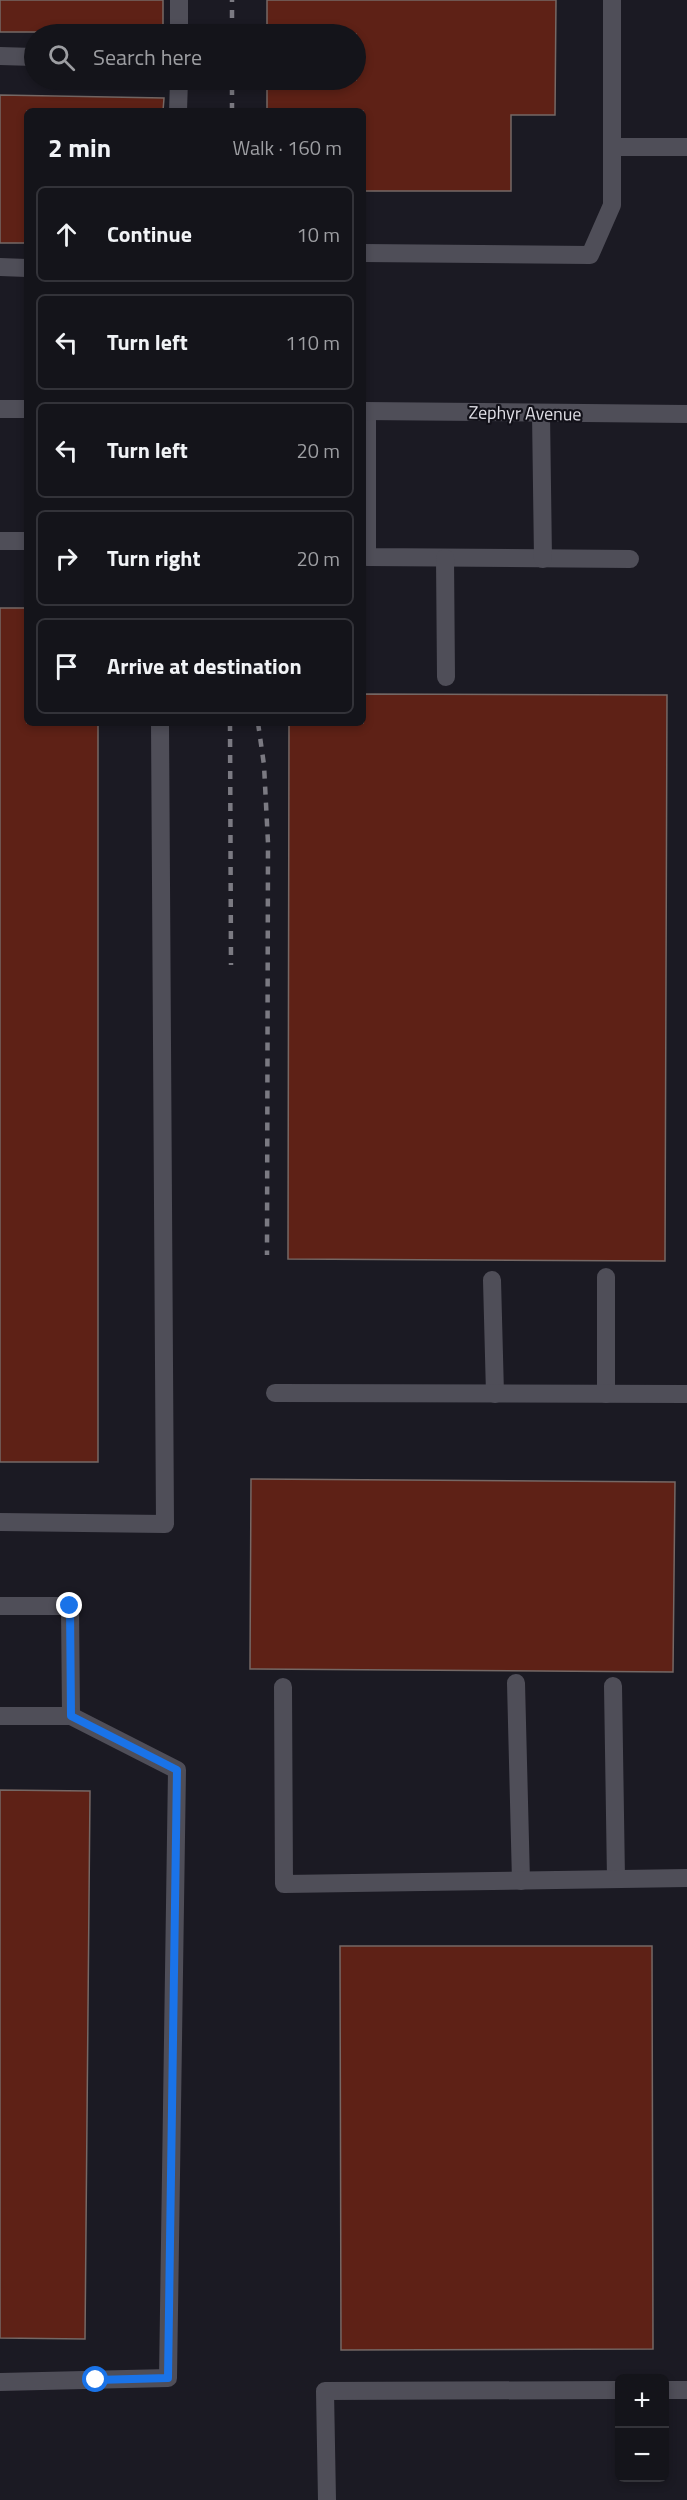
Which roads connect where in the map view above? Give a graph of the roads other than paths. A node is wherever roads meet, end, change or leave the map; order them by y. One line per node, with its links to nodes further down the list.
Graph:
1 (179, 0): 3 (street)
2 (612, 0): 8 (street)
3 (179, 24)
4 (0, 57): 5 (street)
5 (24, 57)
6 (178, 90): 7 (street)
7 (178, 108)
8 (612, 147): 9 (street); 10 (street)
9 (687, 147)
10 (366, 253)
11 (0, 267): 12 (street)
12 (24, 268)
13 (0, 409): 14 (street)
14 (24, 409)
15 (366, 411): 16 (street, Zephyr Avenue)
16 (541, 413): 17 (street, Zephyr Avenue); 22 (street)
17 (687, 414)
18 (0, 542): 19 (street)
19 (24, 542)
20 (366, 557): 21 (street)
21 (445, 558): 22 (street); 24 (street)
22 (543, 559): 23 (street)
23 (630, 559)
24 (446, 677)
25 (160, 726): 32 (street)
26 (606, 1277): 30 (street)
27 (492, 1280): 29 (street)
28 (276, 1393): 29 (street)
29 (495, 1394): 30 (street)
30 (606, 1394): 31 (street)
31 (687, 1394)
32 (0, 1522)
33 (0, 1606): 38 (street)
34 (516, 1683): 41 (street)
35 (613, 1686): 40 (street)
36 (283, 1687): 41 (street)
37 (0, 1716): 38 (street)
38 (71, 1716): 42 (street)
39 (687, 1878): 40 (street)
40 (616, 1879): 41 (street)
41 (521, 1881)
42 (0, 2382)
43 (615, 2390): 46 (street)
44 (669, 2390): 45 (street)
45 (687, 2390)
46 (327, 2500)

